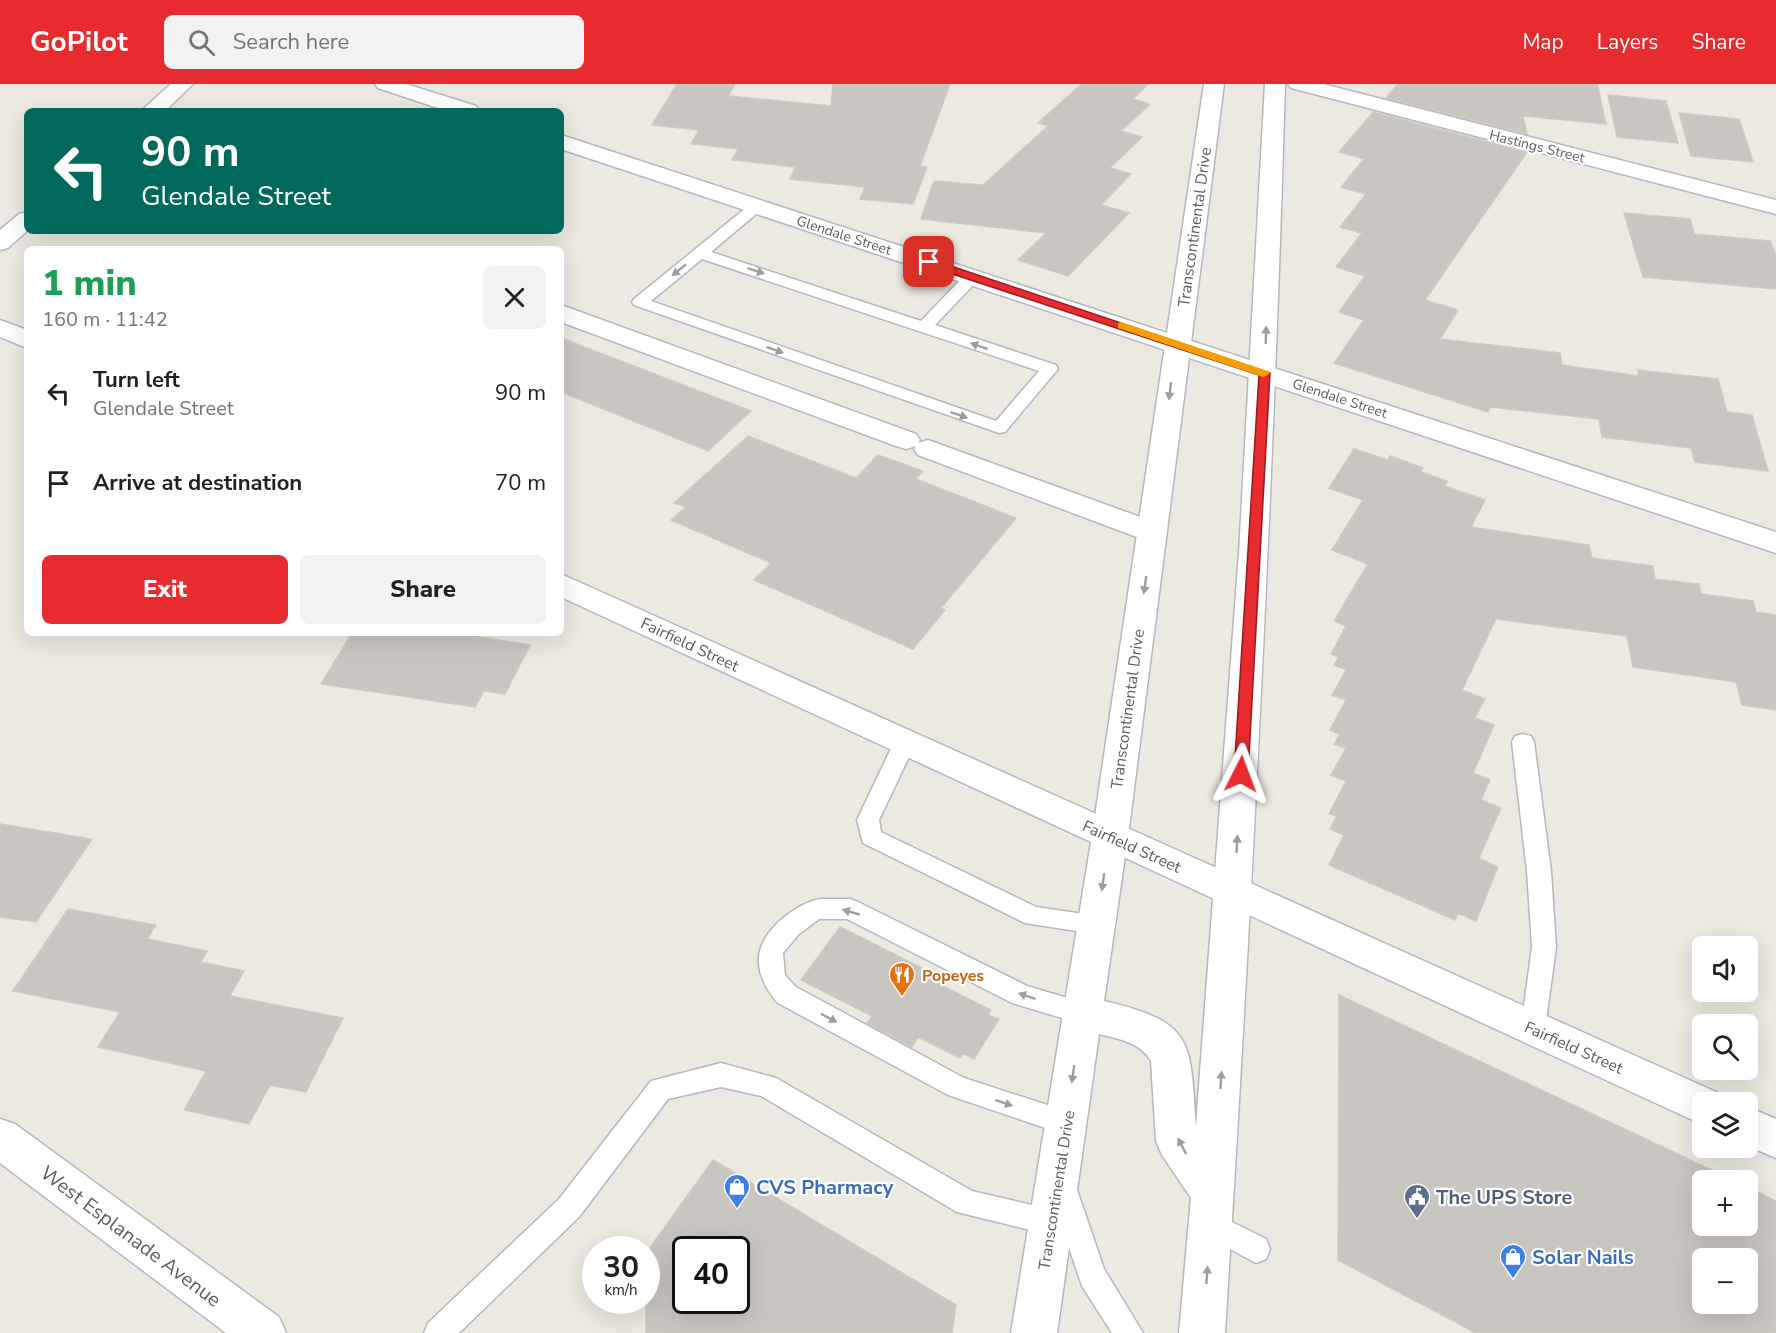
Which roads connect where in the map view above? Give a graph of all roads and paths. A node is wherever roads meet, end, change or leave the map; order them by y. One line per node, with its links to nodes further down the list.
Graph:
1 (183, 84): 6 (street)
2 (386, 84): 7 (street)
3 (1214, 84): 19 (street, Transcontinental Drive)
4 (1275, 84): 20 (street, one-way to 4)
5 (1298, 84): 10 (street, Hastings Street)
6 (155, 108)
7 (459, 108)
8 (564, 143): 9 (street, Glendale Street)
9 (757, 206): 13 (lane); 14 (street, Glendale Street)
10 (1776, 207)
11 (24, 222): 12 (street)
12 (0, 243)
13 (700, 253): 16 (lane, one-way to 16); 16 (lane, one-way to 16)
14 (972, 277): 16 (lane); 19 (street, Glendale Street)
15 (564, 314): 21 (street)
16 (924, 327)
17 (0, 328): 18 (street)
18 (24, 339)
19 (1177, 344): 20 (street, Glendale Street); 21 (street, Transcontinental Drive, one-way to 21)
20 (1264, 373): 22 (street, Glendale Street); 27 (street, one-way to 20)
21 (1152, 532): 26 (street, Transcontinental Drive, one-way to 26)
22 (1776, 543)
23 (564, 586): 24 (street, Fairfield Street)
24 (905, 742): 26 (street, Fairfield Street); 28 (lane)
25 (1523, 742): 30 (lane)
26 (1110, 836): 27 (street, Fairfield Street); 28 (street, Transcontinental Drive, one-way to 28)
27 (1234, 892): 30 (street, Fairfield Street); 37 (street, one-way to 27)
28 (1096, 924): 29 (street, Transcontinental Drive)
29 (1082, 1013): 32 (street, Transcontinental Drive, one-way to 32); 32 (lane, one-way to 32); 37 (street, one-way to 29)
30 (1533, 1029): 31 (street, Fairfield Street)
31 (1692, 1101)
32 (1066, 1123): 36 (street, Transcontinental Drive)
33 (1758, 1131): 35 (street)
34 (0, 1138): 41 (street, West Esplanade Avenue)
35 (1776, 1139)
36 (1058, 1171): 38 (street, Transcontinental Drive); 43 (lane)
37 (1212, 1210): 39 (lane); 44 (street, one-way to 37)
38 (1051, 1222): 40 (lane); 42 (street, Transcontinental Drive)
39 (1256, 1249)
40 (445, 1331)
41 (263, 1333)
42 (1034, 1333)
43 (1128, 1333)
44 (1202, 1333)

